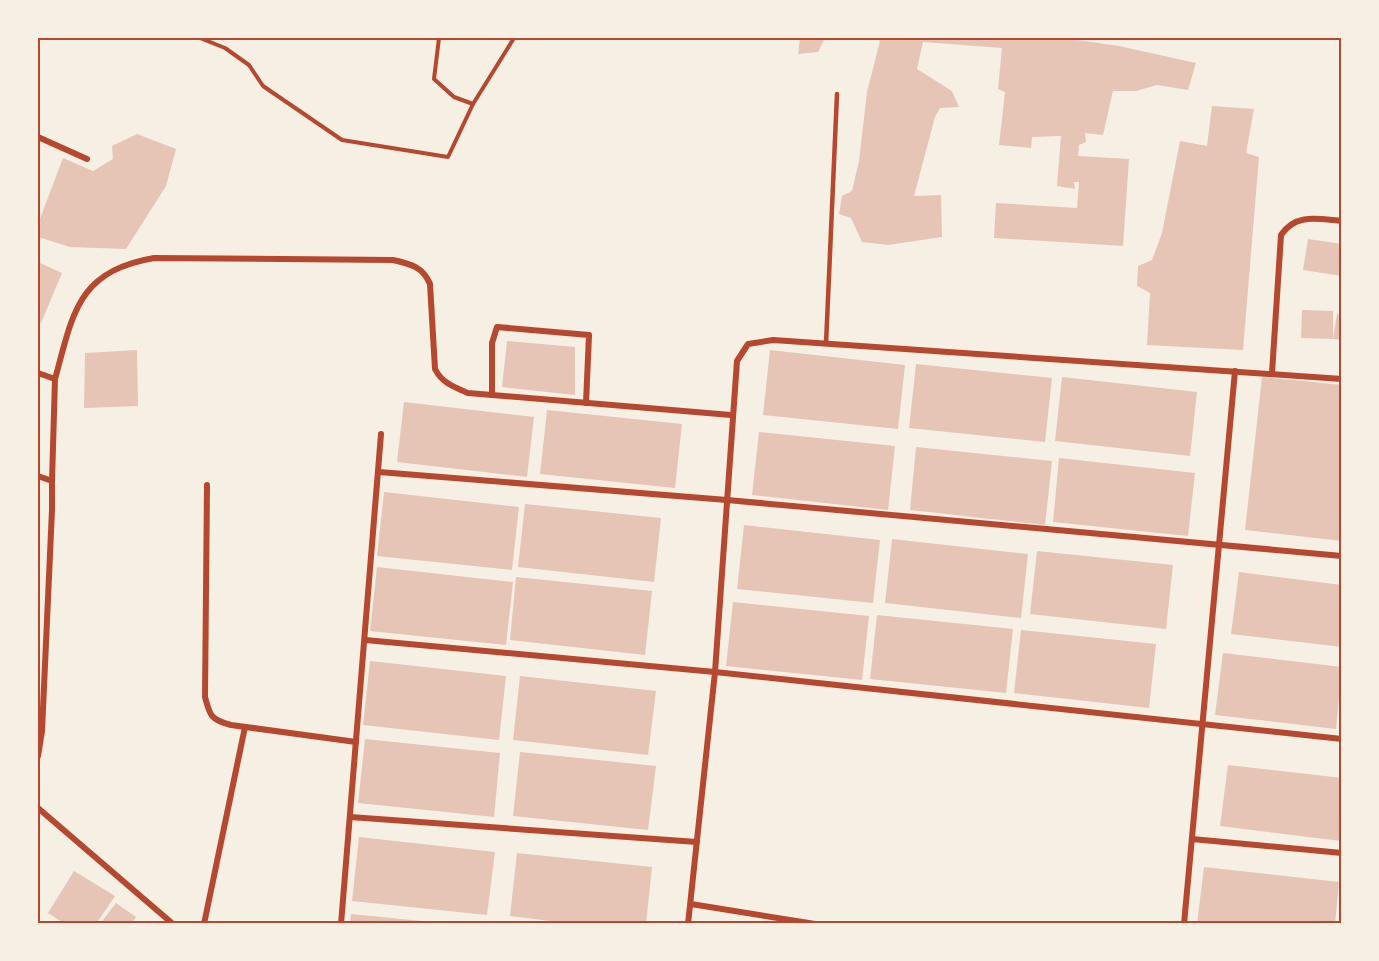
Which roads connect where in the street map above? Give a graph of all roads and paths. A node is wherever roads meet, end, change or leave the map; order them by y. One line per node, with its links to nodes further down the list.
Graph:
1 (200, 38): 5 (path)
2 (439, 38): 5 (path)
3 (514, 38): 5 (path)
4 (837, 94): 9 (lane)
5 (473, 104)
6 (38, 137): 7 (street)
7 (87, 159)
8 (1341, 221): 11 (street)
9 (826, 344): 10 (street); 17 (street)
10 (1235, 371): 11 (street); 24 (street)
11 (1272, 372): 13 (street)
12 (38, 373): 14 (street)
13 (1341, 379)
14 (55, 380): 15 (street); 21 (street)
15 (492, 394): 16 (street); 16 (street)
16 (586, 403): 17 (street)
17 (731, 415): 23 (street)
18 (381, 434): 19 (street)
19 (379, 472): 23 (street); 26 (street)
20 (38, 476): 21 (street)
21 (52, 481): 32 (street)
22 (207, 485): 29 (street)
23 (727, 500): 24 (street); 27 (street)
24 (1220, 546): 25 (street); 28 (street)
25 (1341, 556)
26 (364, 640): 27 (street); 31 (street)
27 (715, 672): 28 (street); 37 (street)
28 (1202, 726): 30 (street); 36 (street)
29 (245, 727): 31 (street); 41 (street)
30 (1341, 739)
31 (356, 742): 34 (street)
32 (38, 756)
33 (40, 810): 35 (street); 40 (street)
34 (350, 818): 37 (street); 42 (street)
35 (38, 819)
36 (1192, 839): 38 (street); 45 (street)
37 (697, 842): 39 (street)
38 (1341, 854)
39 (691, 904): 43 (street); 44 (street)
40 (173, 924)
41 (204, 924)
42 (341, 924)
43 (688, 924)
44 (815, 924)
45 (1184, 924)

